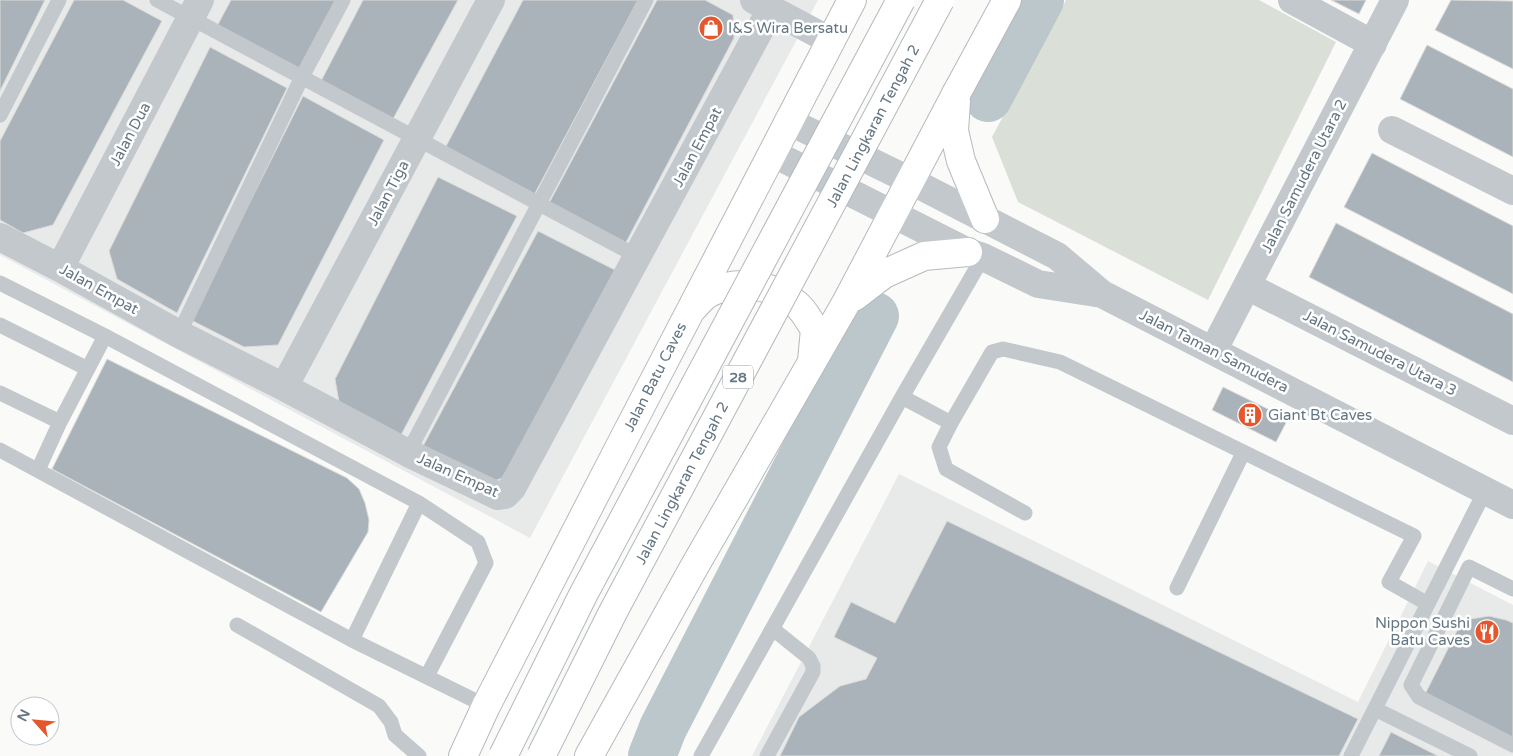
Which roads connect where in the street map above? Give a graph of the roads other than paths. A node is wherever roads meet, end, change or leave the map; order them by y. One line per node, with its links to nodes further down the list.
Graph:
1 (60, 0): 18 (lane)
2 (157, 0): 13 (lane)
3 (343, 0): 16 (lane)
4 (491, 0): 21 (street, Jalan Tiga)
5 (646, 0): 25 (lane)
6 (852, 0): 14 (main road, Jalan Batu Caves)
7 (901, 0): 69 (main road, 28, bridge)
8 (940, 0): 70 (main road, Jalan Lingkaran Tengah 2 / 28, bridge)
9 (1007, 0): 17 (main road)
10 (1292, 0): 15 (street)
11 (1395, 0): 15 (street, Jalan Samudera Utara 2)
12 (762, 5): 14 (street); 30 (street, Jalan Empat)
13 (195, 9): 16 (lane); 31 (street, Jalan Dua)
14 (830, 40): 19 (main road, Jalan Batu Caves)
15 (1372, 44): 33 (street, Jalan Samudera Utara 2)
16 (302, 77): 21 (lane); 38 (lane)
17 (956, 94): 23 (main road); 27 (main road)
18 (0, 116)
19 (788, 121): 22 (main road, Jalan Batu Caves); 23 (street, Jalan Taman Samudera)
20 (1392, 130): 24 (street)
21 (417, 139): 25 (lane); 43 (street, Jalan Tiga)
22 (772, 153): 26 (street, Jalan Taman Samudera); 36 (main road, Jalan Batu Caves)
23 (911, 181): 26 (main road); 27 (street, Jalan Taman Samudera)
24 (1513, 191)
25 (539, 204): 30 (lane); 50 (lane)
26 (893, 214): 29 (street, Jalan Taman Samudera); 35 (main road)
27 (984, 219): 34 (street, Jalan Taman Samudera)
28 (0, 237): 31 (street, Jalan Empat)
29 (976, 254): 34 (street, Jalan Taman Samudera); 35 (main road); 45 (lane)
30 (638, 256): 50 (street, Jalan Empat)
31 (60, 268): 38 (street, Jalan Empat)
32 (0, 283): 39 (lane)
33 (1247, 286): 40 (street, Jalan Samudera Utara 2); 46 (street, Jalan Samudera Utara 3)
34 (1102, 294): 40 (street, Jalan Taman Samudera)
35 (846, 303): 41 (main road)
36 (689, 311): 41 (main road); 64 (main road, Jalan Batu Caves)
37 (0, 325): 42 (lane)
38 (179, 334): 43 (street, Jalan Empat)
39 (105, 336): 42 (lane); 54 (lane)
40 (1213, 351): 53 (street, Jalan Taman Samudera)
41 (811, 365): 71 (main road)
42 (88, 369): 47 (lane)
43 (284, 387): 50 (street, Jalan Empat)
44 (0, 393): 47 (lane)
45 (902, 397): 48 (lane); 61 (lane)
46 (1513, 421)
47 (60, 422): 52 (lane)
48 (951, 423): 51 (lane); 56 (lane)
49 (0, 450): 52 (lane)
50 (408, 453)
51 (1243, 453): 57 (lane); 59 (lane)
52 (38, 470): 62 (lane)
53 (1486, 491): 55 (street, Jalan Taman Samudera); 59 (lane)
54 (419, 503): 62 (lane); 63 (lane)
55 (1513, 505)
56 (1025, 513)
57 (1177, 588)
58 (1513, 589): 66 (lane)
59 (1428, 604): 65 (lane)
60 (237, 625): 67 (lane)
61 (772, 629): 72 (lane); 73 (lane)
62 (352, 640): 63 (lane)
63 (427, 676): 64 (lane)
64 (486, 706): 68 (main road, Jalan Batu Caves)
65 (1375, 709): 74 (lane); 75 (lane)
66 (1513, 745)
67 (419, 756)
68 (463, 756)
69 (503, 756)
70 (541, 756)
71 (590, 756)
72 (701, 756)
73 (767, 756)
74 (1352, 756)
75 (1470, 756)

